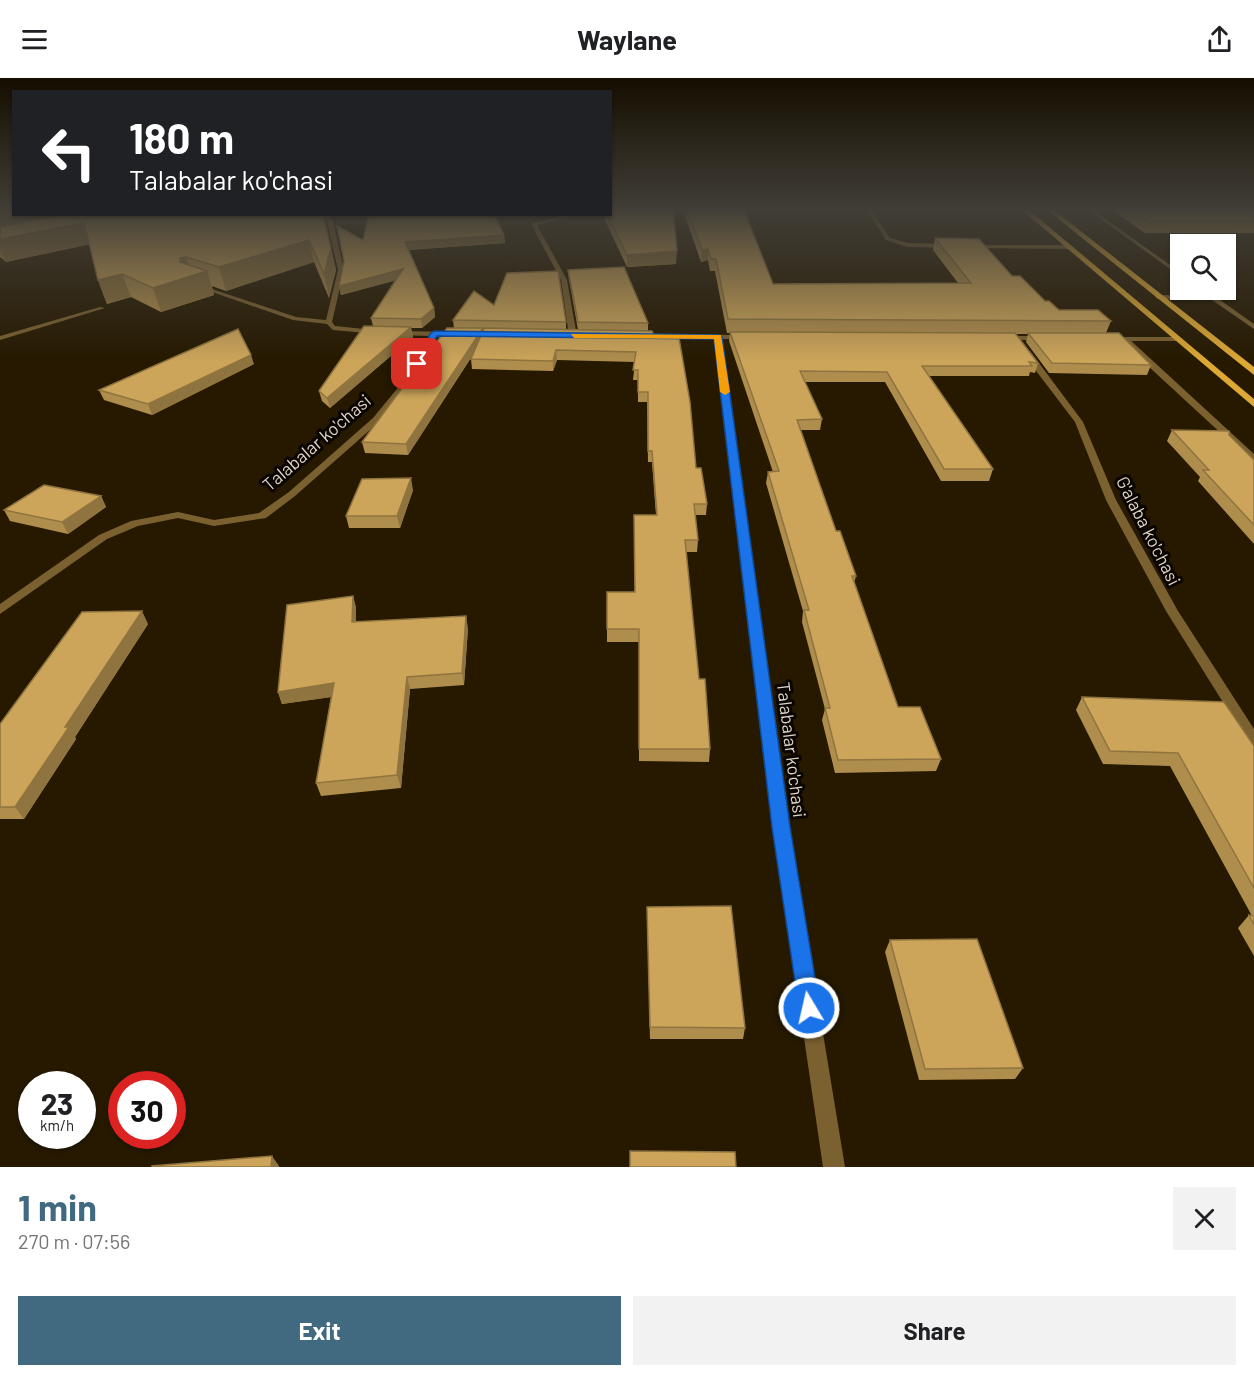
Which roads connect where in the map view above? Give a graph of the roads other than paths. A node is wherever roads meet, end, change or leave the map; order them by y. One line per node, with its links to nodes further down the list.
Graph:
1 (339, 261): 10 (street)
2 (554, 261): 15 (street)
3 (1085, 261): 26 (main road)
4 (1113, 261): 6 (main road)
5 (191, 284): 10 (street)
6 (1158, 297): 7 (street); 27 (main road)
7 (1170, 297)
8 (1216, 300): 11 (street)
9 (102, 308): 20 (street)
10 (329, 322): 12 (street)
11 (1254, 327)
12 (434, 334): 13 (street); 30 (street, Talabalar ko'chasi)
13 (469, 334)
14 (561, 336): 15 (street)
15 (573, 336): 16 (street)
16 (584, 336)
17 (629, 336): 18 (street)
18 (718, 337): 19 (street); 32 (street, Talabalar ko'chasi)
19 (754, 337)
20 (0, 338)
21 (992, 338): 22 (street)
22 (1015, 338): 23 (street); 31 (street, G'alaba ko'chasi)
23 (1048, 338)
24 (1102, 339): 25 (street)
25 (1124, 339): 26 (street); 29 (street)
26 (1176, 339): 28 (main road)
27 (1254, 372)
28 (1254, 404)
29 (1254, 459)
30 (1, 610)
31 (1254, 740)
32 (834, 1167)

